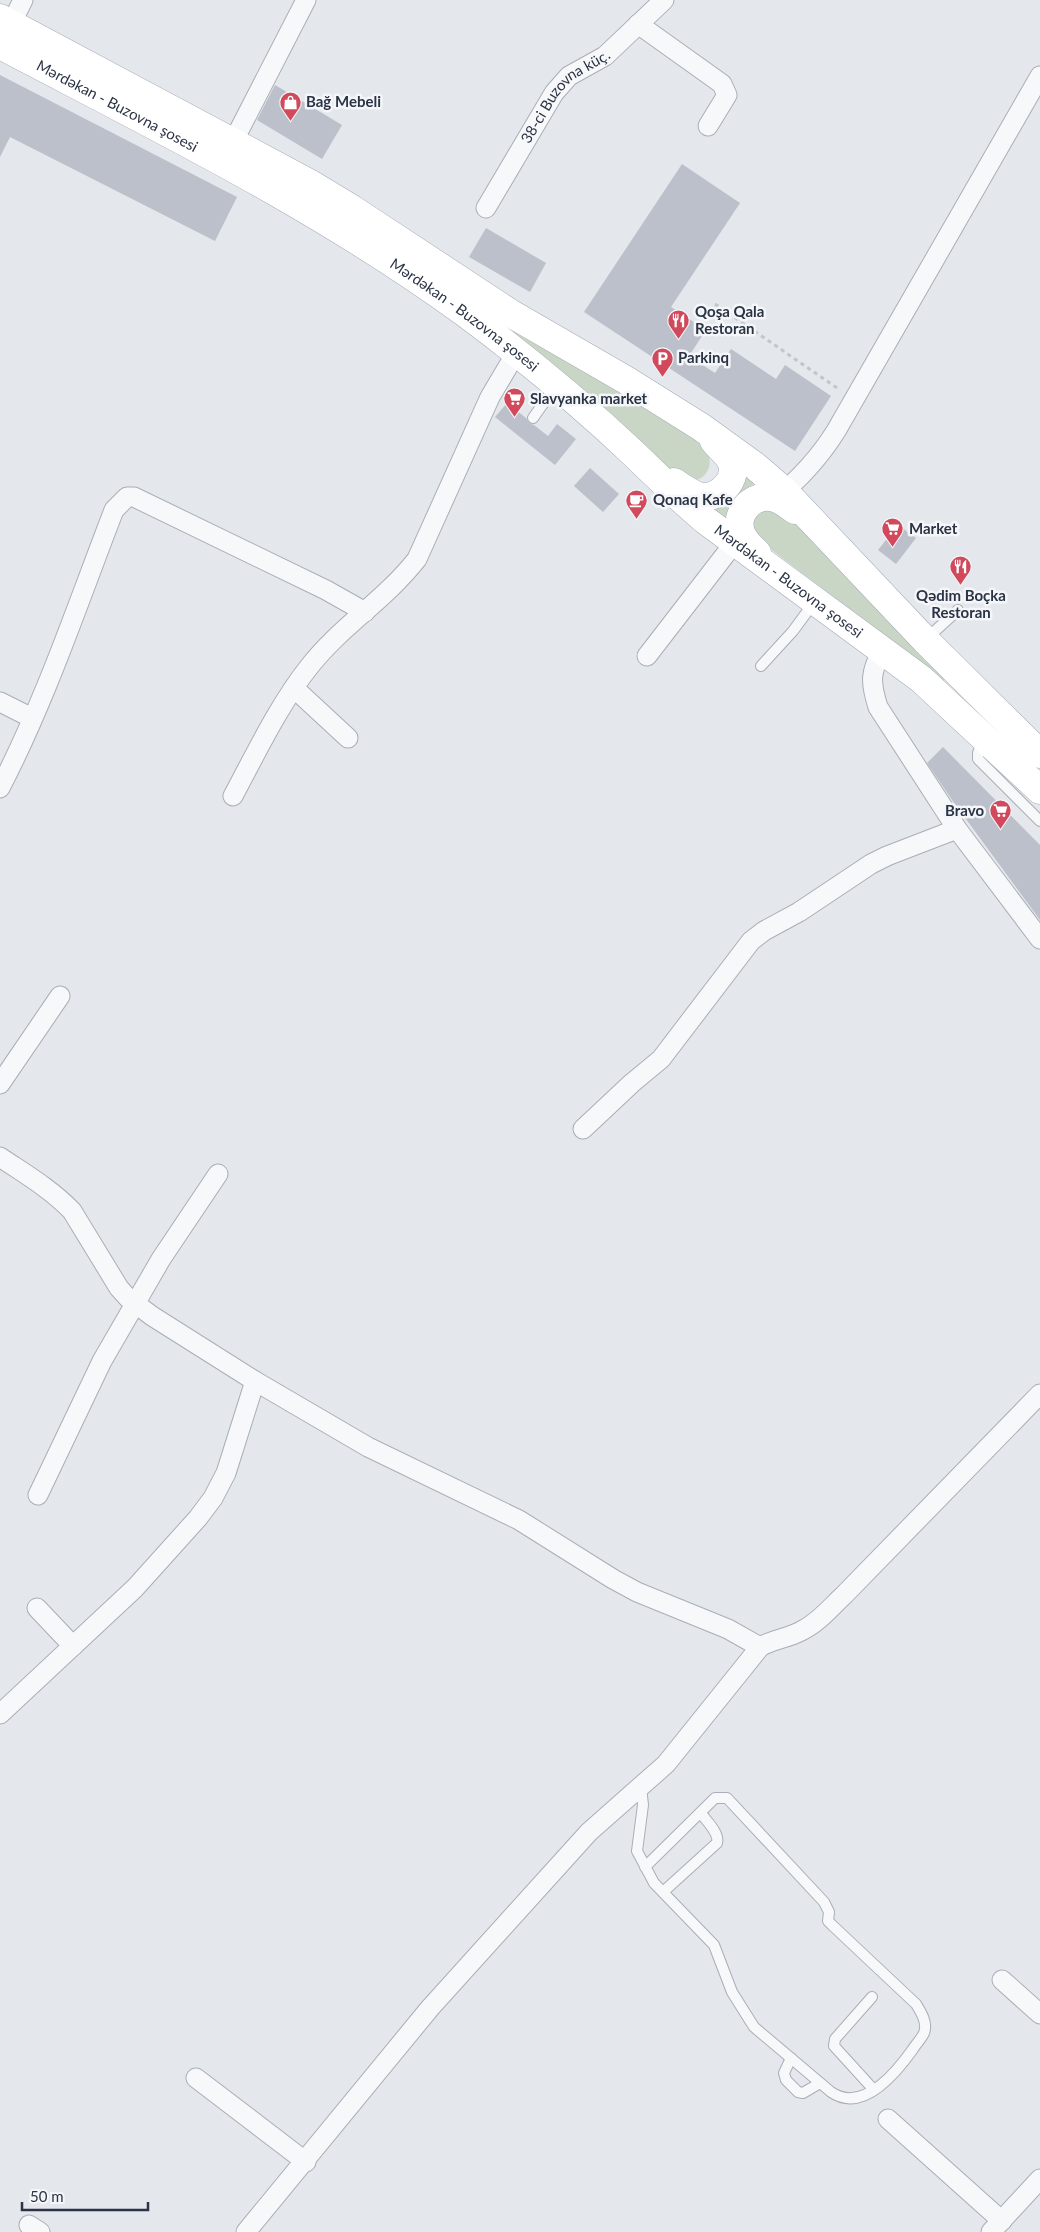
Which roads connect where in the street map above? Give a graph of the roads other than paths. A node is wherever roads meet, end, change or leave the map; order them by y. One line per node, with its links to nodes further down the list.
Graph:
1 (23, 0): 5 (street)
2 (306, 0): 8 (street)
3 (664, 0): 4 (street, 38-ci Buzovna küç.)
4 (638, 24): 7 (street); 9 (street, 38-ci Buzovna küç.)
5 (4, 29): 8 (main road, Mərdəkan - Buzovna şosesi); 10 (main road, Mərdəkan - Buzovna şosesi)
6 (1040, 76): 15 (street)
7 (708, 126)
8 (233, 142): 13 (main road, Mərdəkan - Buzovna şosesi)
9 (486, 208)
10 (516, 352): 11 (main road, Mərdəkan - Buzovna şosesi); 20 (street)
11 (556, 386): 12 (lane); 14 (main road, Mərdəkan - Buzovna şosesi)
12 (533, 418)
13 (701, 427): 14 (main road); 15 (main road, Mərdəkan - Buzovna şosesi)
14 (632, 452): 16 (main road, Mərdəkan - Buzovna şosesi)
15 (780, 495): 17 (main road); 21 (main road, Mərdəkan - Buzovna şosesi)
16 (735, 542): 17 (main road, Mərdəkan - Buzovna şosesi); 23 (street)
17 (780, 575): 18 (main road, Mərdəkan - Buzovna şosesi)
18 (815, 600): 22 (main road, Mərdəkan - Buzovna şosesi); 24 (lane)
19 (958, 610): 21 (lane)
20 (365, 612): 25 (street); 27 (street)
21 (925, 640): 30 (main road)
22 (883, 649): 28 (main road, Mərdəkan - Buzovna şosesi); 35 (street)
23 (647, 656)
24 (761, 666)
25 (294, 688): 29 (street); 33 (street)
26 (0, 702): 27 (street)
27 (32, 718): 31 (street)
28 (984, 737): 32 (main road, Mərdəkan - Buzovna şosesi); 34 (lane)
29 (348, 738)
30 (1040, 754)
31 (0, 788)
32 (1040, 790)
33 (233, 796)
34 (1040, 821)
35 (957, 829): 36 (street); 39 (street)
36 (1040, 939)
37 (60, 996): 38 (street)
38 (0, 1084)
39 (583, 1129)
40 (0, 1157): 42 (street)
41 (218, 1174): 42 (street)
42 (135, 1304): 43 (street); 45 (street)
43 (255, 1381): 47 (street); 48 (street)
44 (1040, 1394): 48 (street)
45 (38, 1495)
46 (37, 1608): 47 (street)
47 (73, 1646): 49 (street)
48 (760, 1647): 50 (street)
49 (0, 1714)
50 (641, 1787): 52 (lane); 62 (street)
51 (701, 1813): 52 (lane); 53 (lane); 60 (lane)
52 (645, 1867): 53 (lane)
53 (663, 1892): 57 (lane)
54 (1002, 1980): 56 (street)
55 (872, 1997): 60 (lane)
56 (1040, 2014)
57 (791, 2058): 59 (lane); 59 (lane)
58 (196, 2078): 62 (street)
59 (820, 2083): 60 (lane)
60 (874, 2090)
61 (888, 2119): 64 (street)
62 (306, 2162): 65 (street)
63 (1040, 2180): 64 (street)
64 (997, 2226)
65 (246, 2232)

